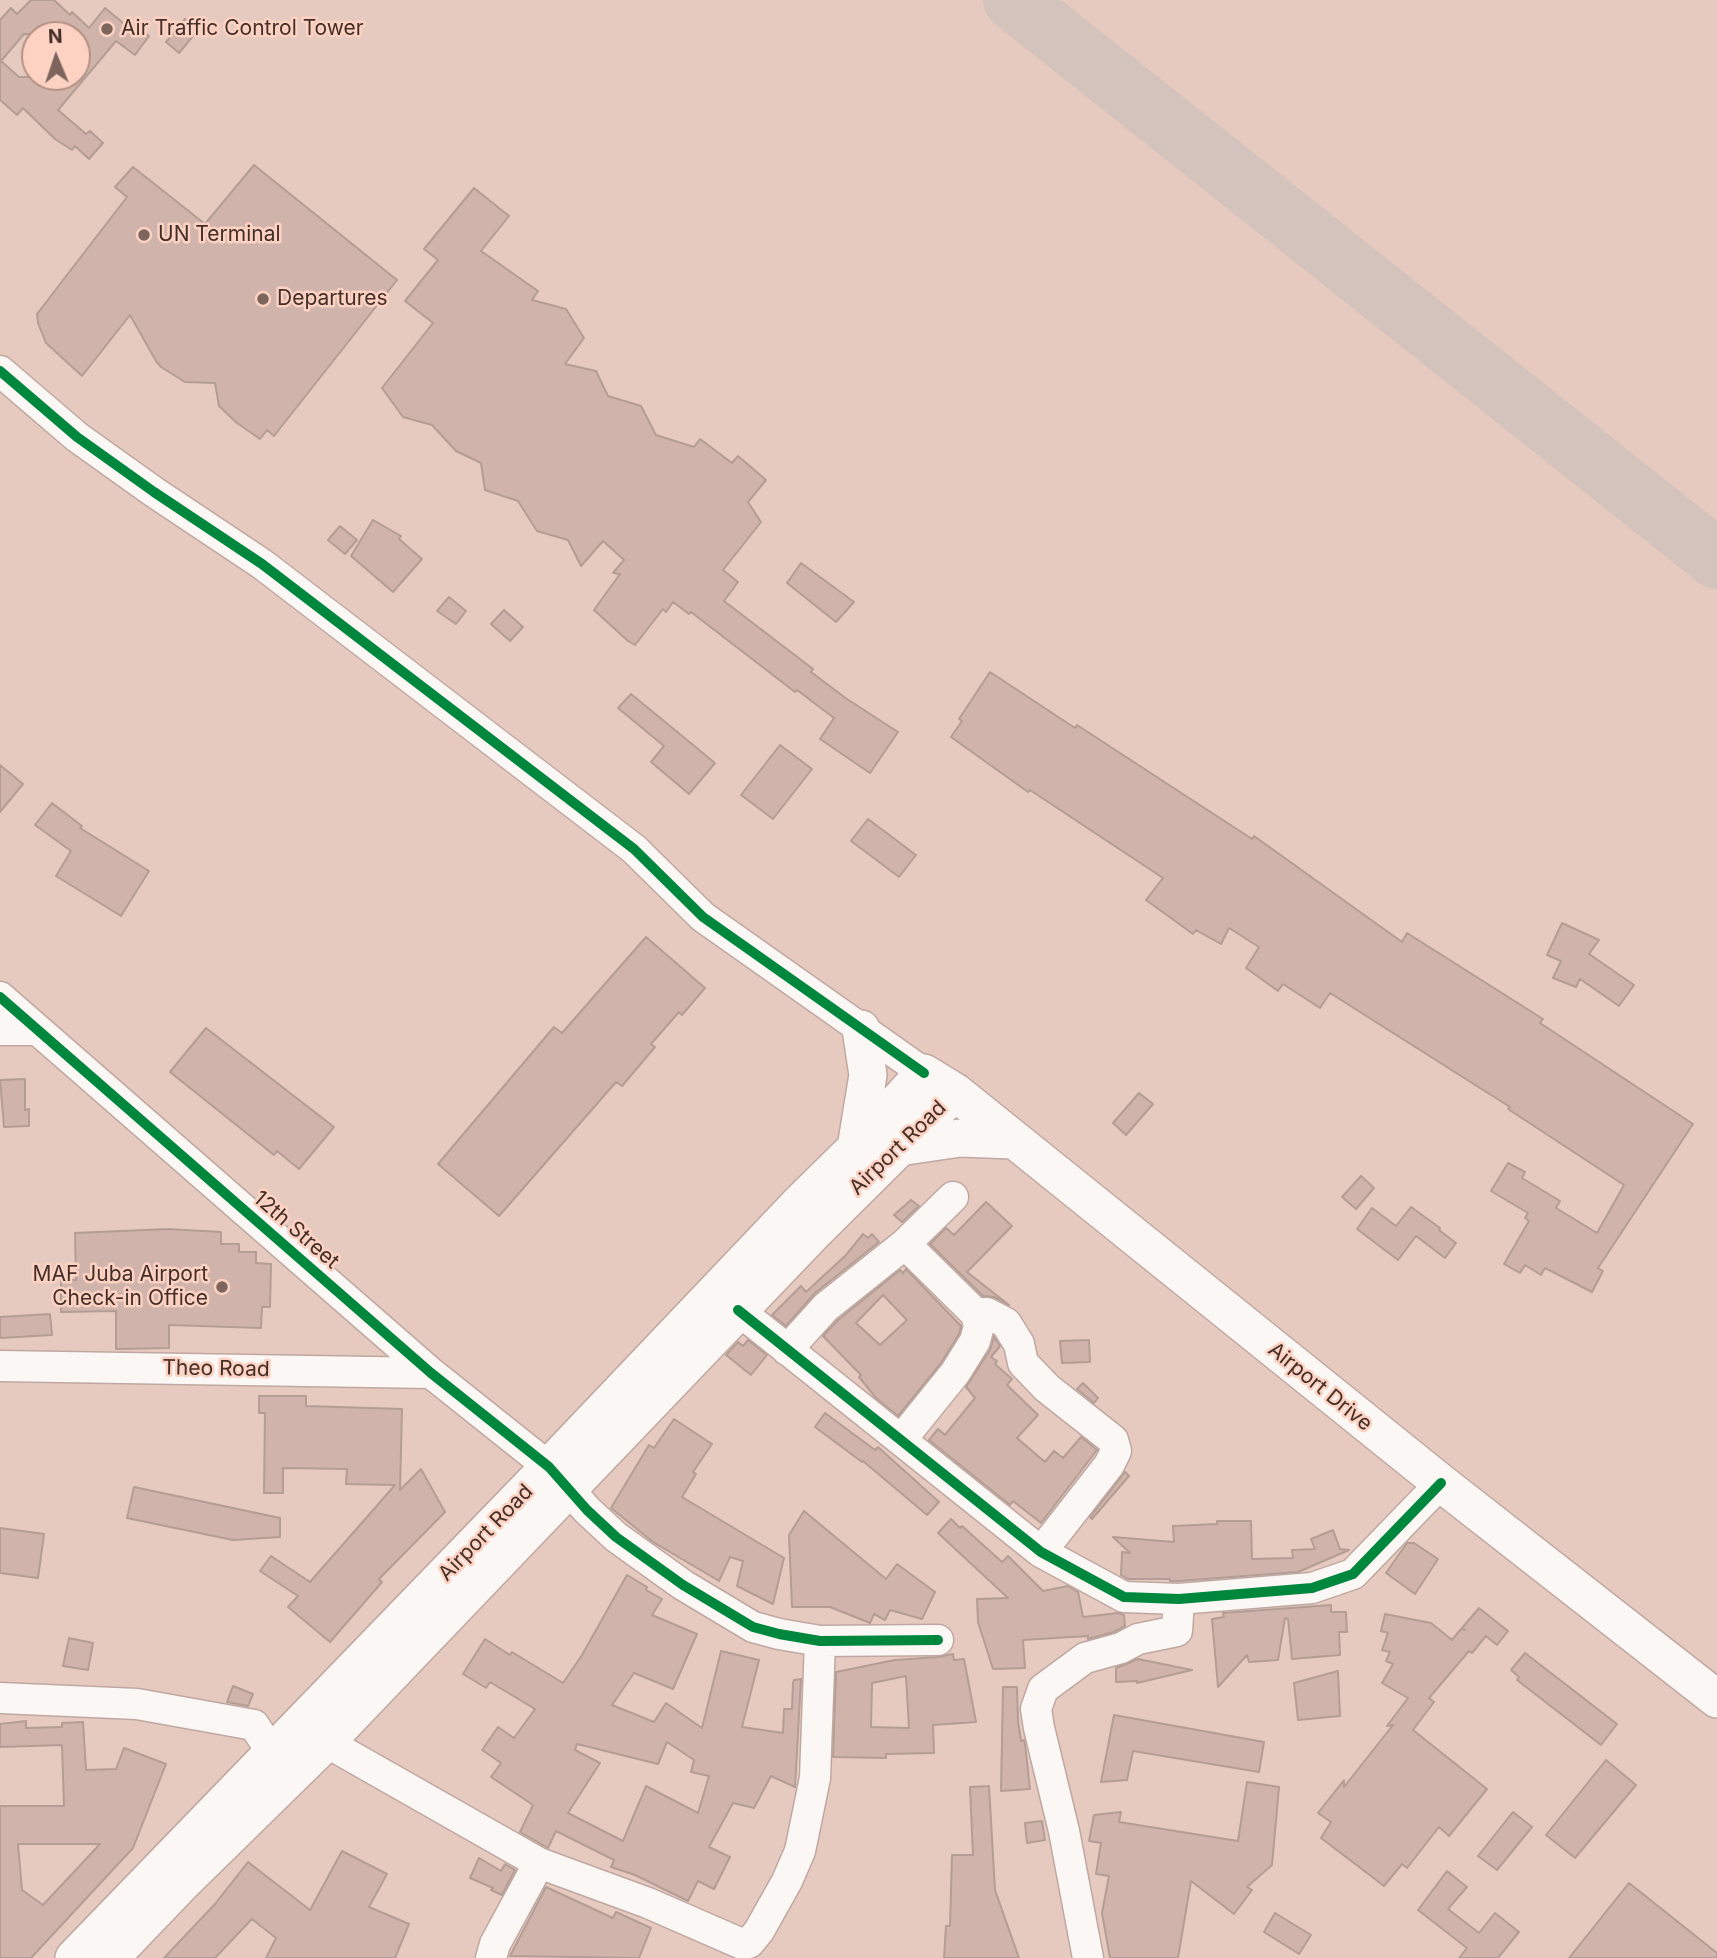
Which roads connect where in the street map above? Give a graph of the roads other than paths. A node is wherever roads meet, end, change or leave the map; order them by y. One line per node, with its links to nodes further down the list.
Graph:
1 (0, 371): 3 (street)
2 (0, 997): 5 (street, 12th Street)
3 (861, 1028): 6 (street); 10 (main road)
4 (0, 1030): 5 (street)
5 (37, 1030): 17 (street, 12th Street)
6 (924, 1073): 7 (main road, Airport Drive); 10 (main road, Airport Road)
7 (956, 1092): 8 (main road, Airport Drive); 9 (main road, Airport Road)
8 (1014, 1140): 9 (main road); 20 (main road, Airport Drive)
9 (900, 1147): 13 (main road, Airport Road)
10 (856, 1149): 19 (main road, Airport Road)
11 (953, 1197): 12 (street)
12 (905, 1244): 14 (street); 15 (street)
13 (738, 1310): 15 (street); 19 (main road, Airport Road)
14 (976, 1314): 18 (street); 21 (street)
15 (788, 1350): 18 (street)
16 (0, 1366): 17 (street, Theo Road)
17 (431, 1373): 19 (street, 12th Street)
18 (901, 1440): 21 (street)
19 (559, 1478): 24 (street, 12th Street); 27 (main road, Airport Road); 28 (main road, Airport Road)
20 (1440, 1483): 22 (street); 26 (main road, Airport Drive)
21 (1041, 1552): 22 (street)
22 (1179, 1599): 33 (street)
23 (938, 1640): 24 (street, 12th Street)
24 (820, 1641): 29 (street)
25 (0, 1698): 28 (street)
26 (1717, 1699)
27 (326, 1742): 29 (street); 31 (main road, Airport Road)
28 (273, 1754): 30 (main road, Airport Road)
29 (539, 1863): 32 (street)
30 (74, 1958)
31 (110, 1958)
32 (491, 1958)
33 (1088, 1958)

